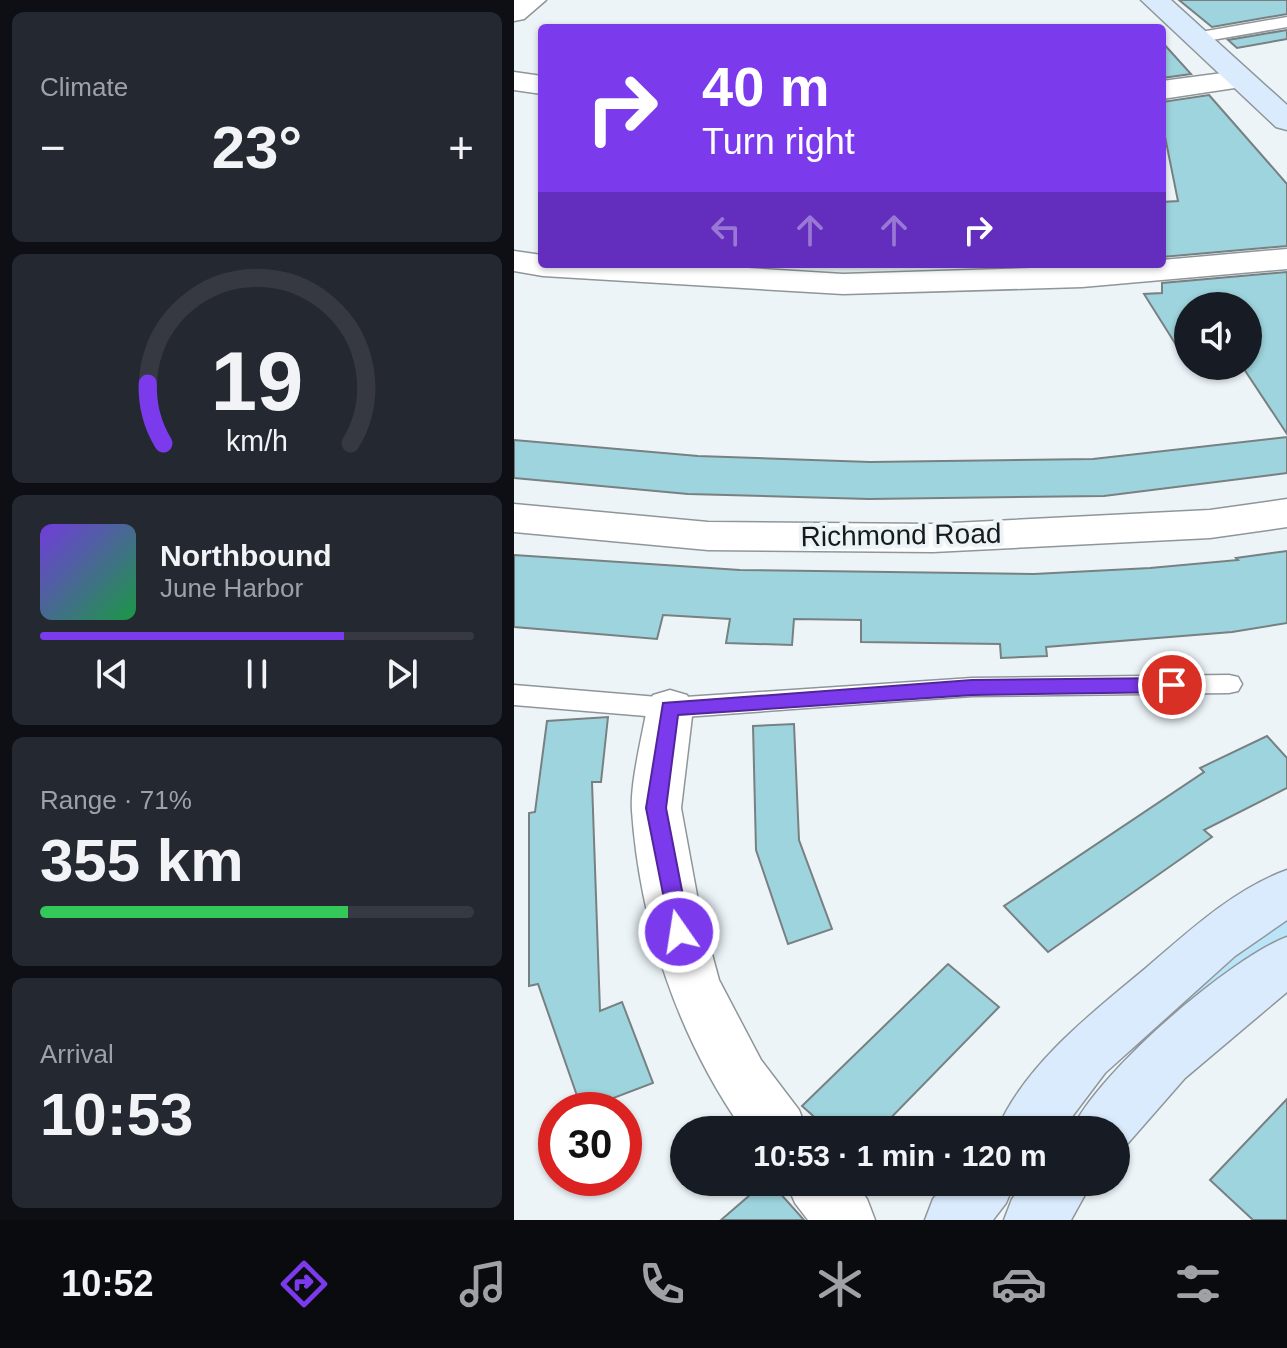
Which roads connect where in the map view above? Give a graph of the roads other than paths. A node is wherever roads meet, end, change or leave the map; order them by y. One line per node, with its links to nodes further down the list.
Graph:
1 (532, 0): 3 (street)
2 (1155, 0): 5 (street)
3 (514, 13)
4 (1287, 22): 5 (lane)
5 (1195, 38): 6 (street)
6 (1238, 80): 9 (street); 10 (street)
7 (514, 81): 8 (street)
8 (538, 84)
9 (1166, 89)
10 (1287, 121)
11 (1287, 259): 14 (street)
12 (514, 261): 13 (street)
13 (538, 265)
14 (576, 268)
15 (1287, 513): 16 (street, Richmond Road)
16 (514, 518)
17 (1229, 684): 19 (lane)
18 (514, 695): 19 (lane)
19 (670, 708): 24 (street)
20 (1287, 892): 22 (street)
21 (1287, 961): 23 (street)
22 (1085, 1055): 23 (street); 25 (street)
23 (1116, 1111)
24 (768, 1116)
25 (1037, 1116)
26 (827, 1196): 29 (street)
27 (974, 1196): 30 (street)
28 (1052, 1196): 31 (street)
29 (845, 1220)
30 (955, 1220)
31 (1034, 1220)

